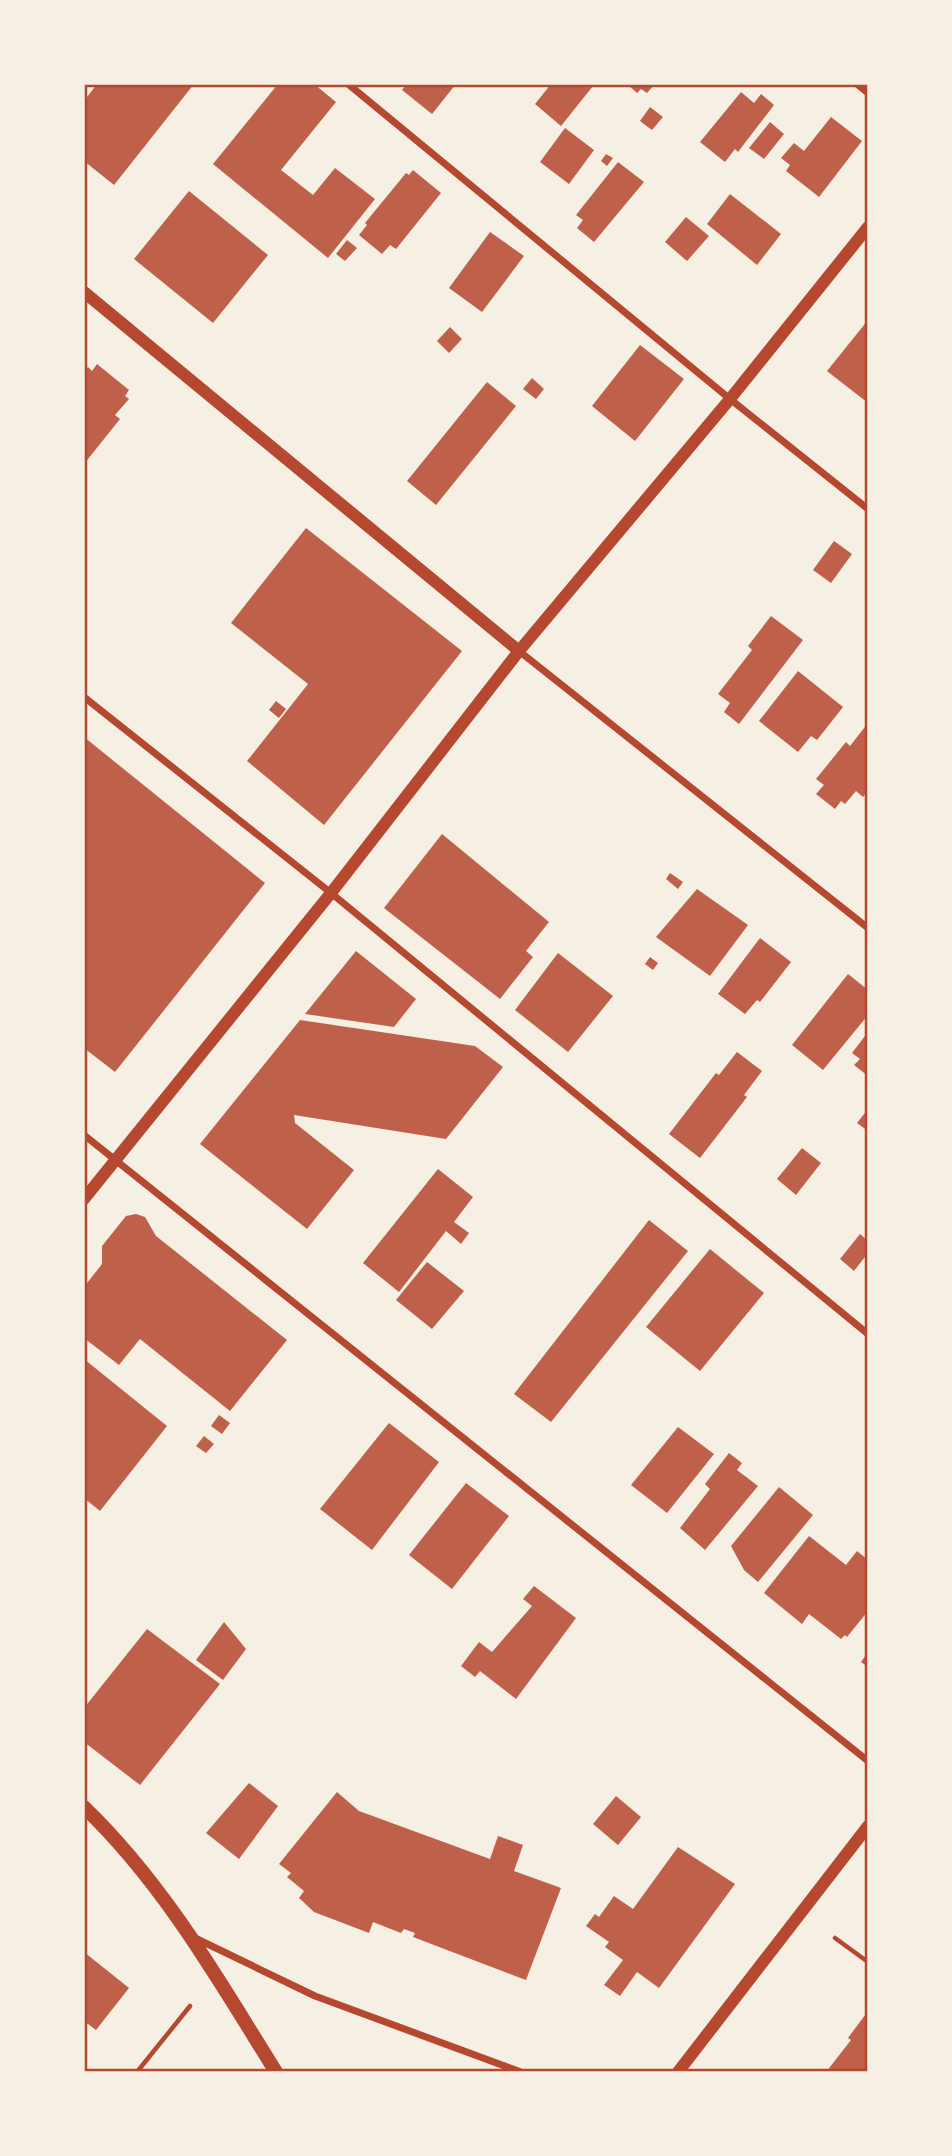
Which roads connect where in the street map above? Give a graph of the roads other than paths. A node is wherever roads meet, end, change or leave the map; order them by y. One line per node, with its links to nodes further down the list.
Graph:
1 (348, 84): 6 (street)
2 (857, 84): 3 (street)
3 (868, 93)
4 (868, 227): 6 (street)
5 (84, 292): 8 (street)
6 (730, 399): 7 (street); 8 (street)
7 (868, 509)
8 (519, 651): 10 (street); 11 (street)
9 (84, 697): 10 (street)
10 (331, 893): 13 (street); 15 (street)
11 (868, 928)
12 (84, 1135): 13 (street)
13 (116, 1160): 14 (street); 16 (street)
14 (84, 1199)
15 (868, 1334)
16 (868, 1761)
17 (84, 1807): 19 (main road)
18 (868, 1826): 22 (street)
19 (191, 1936): 20 (main road); 21 (street)
20 (276, 2072)
21 (521, 2072)
22 (678, 2072)

